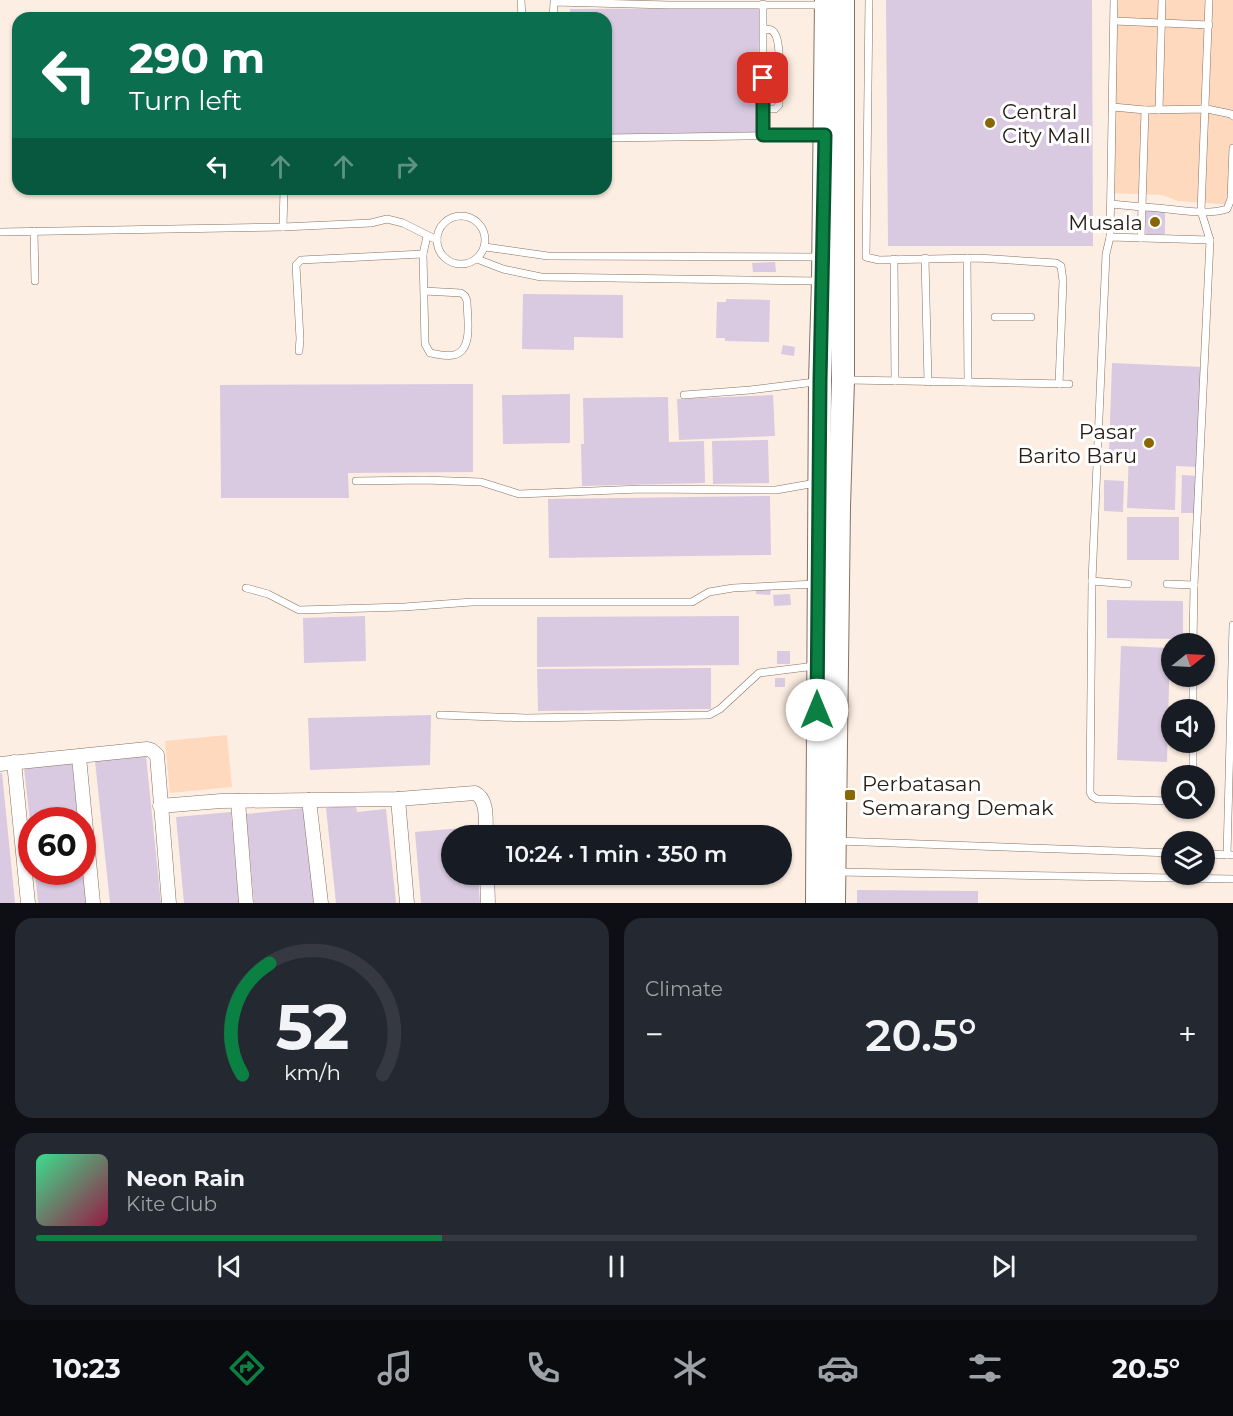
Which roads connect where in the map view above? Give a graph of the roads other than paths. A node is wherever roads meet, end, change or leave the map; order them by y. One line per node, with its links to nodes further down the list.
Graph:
1 (869, 0): 41 (lane)
2 (1114, 0): 9 (lane)
3 (1162, 0): 10 (lane)
4 (1209, 0): 11 (lane)
5 (554, 1): 7 (lane)
6 (832, 2): 8 (lane); 20 (main road); 48 (main road)
7 (669, 3): 8 (lane)
8 (763, 4): 12 (lane)
9 (1114, 21): 10 (lane); 13 (lane)
10 (1161, 23): 11 (lane); 16 (lane)
11 (1209, 25): 17 (lane)
12 (763, 28): 14 (lane); 14 (lane)
13 (1113, 107): 15 (lane); 24 (lane)
14 (763, 109): 19 (lane)
15 (1145, 110): 16 (lane); 25 (lane)
16 (1159, 110): 17 (lane)
17 (1206, 110): 18 (lane); 26 (lane)
18 (1233, 116)
19 (763, 135): 20 (lane); 21 (lane)
20 (825, 135): 37 (main road)
21 (612, 138)
22 (1233, 148): 26 (lane)
23 (284, 195): 27 (lane)
24 (1111, 204): 25 (lane); 31 (lane)
25 (1142, 207): 26 (lane); 32 (lane)
26 (1201, 211): 34 (lane)
27 (283, 227): 28 (lane); 30 (lane)
28 (34, 231): 29 (lane); 42 (lane)
29 (0, 232)
30 (427, 236): 33 (lane); 36 (lane)
31 (1110, 237): 32 (lane); 58 (lane)
32 (1141, 238): 34 (lane)
33 (437, 240): 35 (lane); 40 (lane)
34 (1210, 240): 62 (lane)
35 (485, 247): 37 (lane); 40 (lane)
36 (423, 254): 44 (lane); 47 (lane)
37 (823, 257): 43 (main road)
38 (925, 258): 39 (lane); 41 (lane); 51 (lane)
39 (967, 258): 52 (lane); 53 (lane)
40 (477, 259): 43 (lane)
41 (894, 259): 50 (lane)
42 (35, 281)
43 (824, 281): 49 (main road)
44 (424, 291): 44 (lane)
45 (995, 317): 46 (lane)
46 (1031, 318)
47 (298, 351)
48 (843, 380): 49 (lane); 50 (lane); 77 (main road)
49 (820, 381): 55 (lane); 57 (main road)
50 (895, 381): 51 (lane)
51 (928, 382): 52 (lane)
52 (968, 382): 53 (lane)
53 (1059, 384): 54 (lane)
54 (1069, 384)
55 (684, 395)
56 (356, 481): 57 (lane)
57 (819, 483): 59 (main road)
58 (1092, 581): 60 (lane); 74 (lane)
59 (819, 584): 63 (lane); 66 (main road)
60 (1128, 584)
61 (1167, 585): 62 (lane)
62 (1194, 585): 65 (lane)
63 (246, 588)
64 (1233, 625): 80 (lane)
65 (1193, 633)
66 (818, 666): 67 (lane); 91 (main road)
67 (440, 715)
68 (79, 757): 69 (street); 75 (street); 85 (street)
69 (14, 762): 70 (street); 84 (street)
70 (0, 764)
71 (398, 799): 72 (street); 76 (street); 89 (street)
72 (309, 800): 73 (street); 88 (street)
73 (238, 801): 75 (street); 87 (street)
74 (1161, 801)
75 (160, 806): 86 (street)
76 (485, 825)
77 (835, 841): 78 (lane); 81 (main road)
78 (1161, 853)
79 (1215, 854): 80 (lane)
80 (1230, 855)
81 (834, 872): 82 (lane); 92 (main road)
82 (1233, 879)
83 (487, 885): 90 (street)
84 (28, 903)
85 (93, 903)
86 (169, 903)
87 (246, 903)
88 (321, 903)
89 (407, 903)
90 (488, 903)
91 (817, 903)
92 (834, 903)

